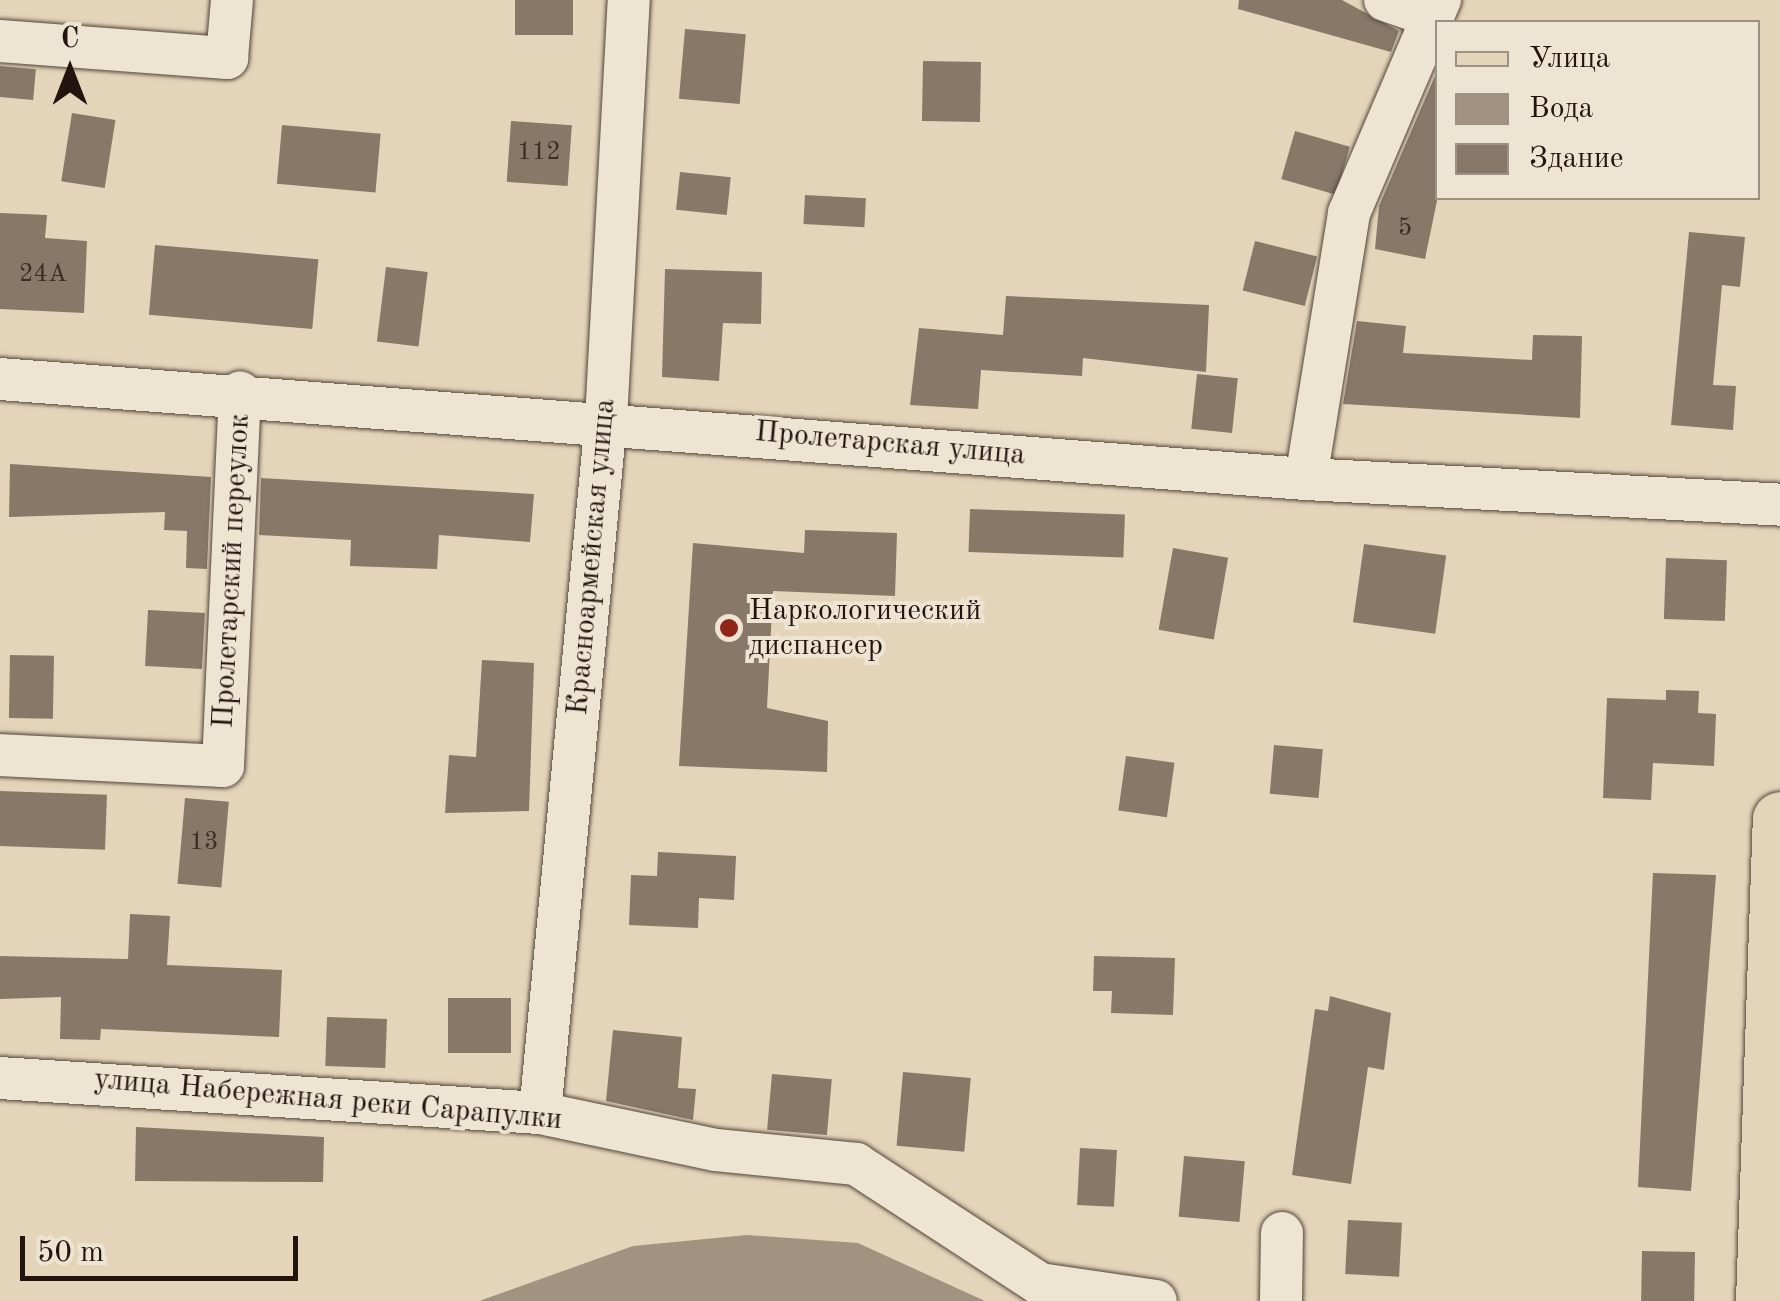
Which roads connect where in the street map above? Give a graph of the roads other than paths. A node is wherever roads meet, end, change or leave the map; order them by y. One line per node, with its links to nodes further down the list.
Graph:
1 (232, 0): 5 (street)
2 (629, 0): 8 (street, Красноармейская улица)
3 (1385, 0): 4 (street)
4 (1436, 8): 9 (street)
5 (0, 40)
6 (0, 379): 7 (street, Пролетарская улица)
7 (240, 392): 8 (street, Пролетарская улица); 11 (street, Пролетарский переулок)
8 (606, 420): 9 (street, Пролетарская улица); 14 (street, Красноармейская улица)
9 (1306, 479): 10 (street, Пролетарская улица)
10 (1780, 505)
11 (0, 755)
12 (1780, 819): 18 (main road)
13 (0, 1078): 14 (street, улица Набережная реки Сарапулки)
14 (540, 1113): 16 (street, улица Набережная реки Сарапулки)
15 (1282, 1233): 17 (street)
16 (1156, 1301)
17 (1281, 1301)
18 (1763, 1301)

